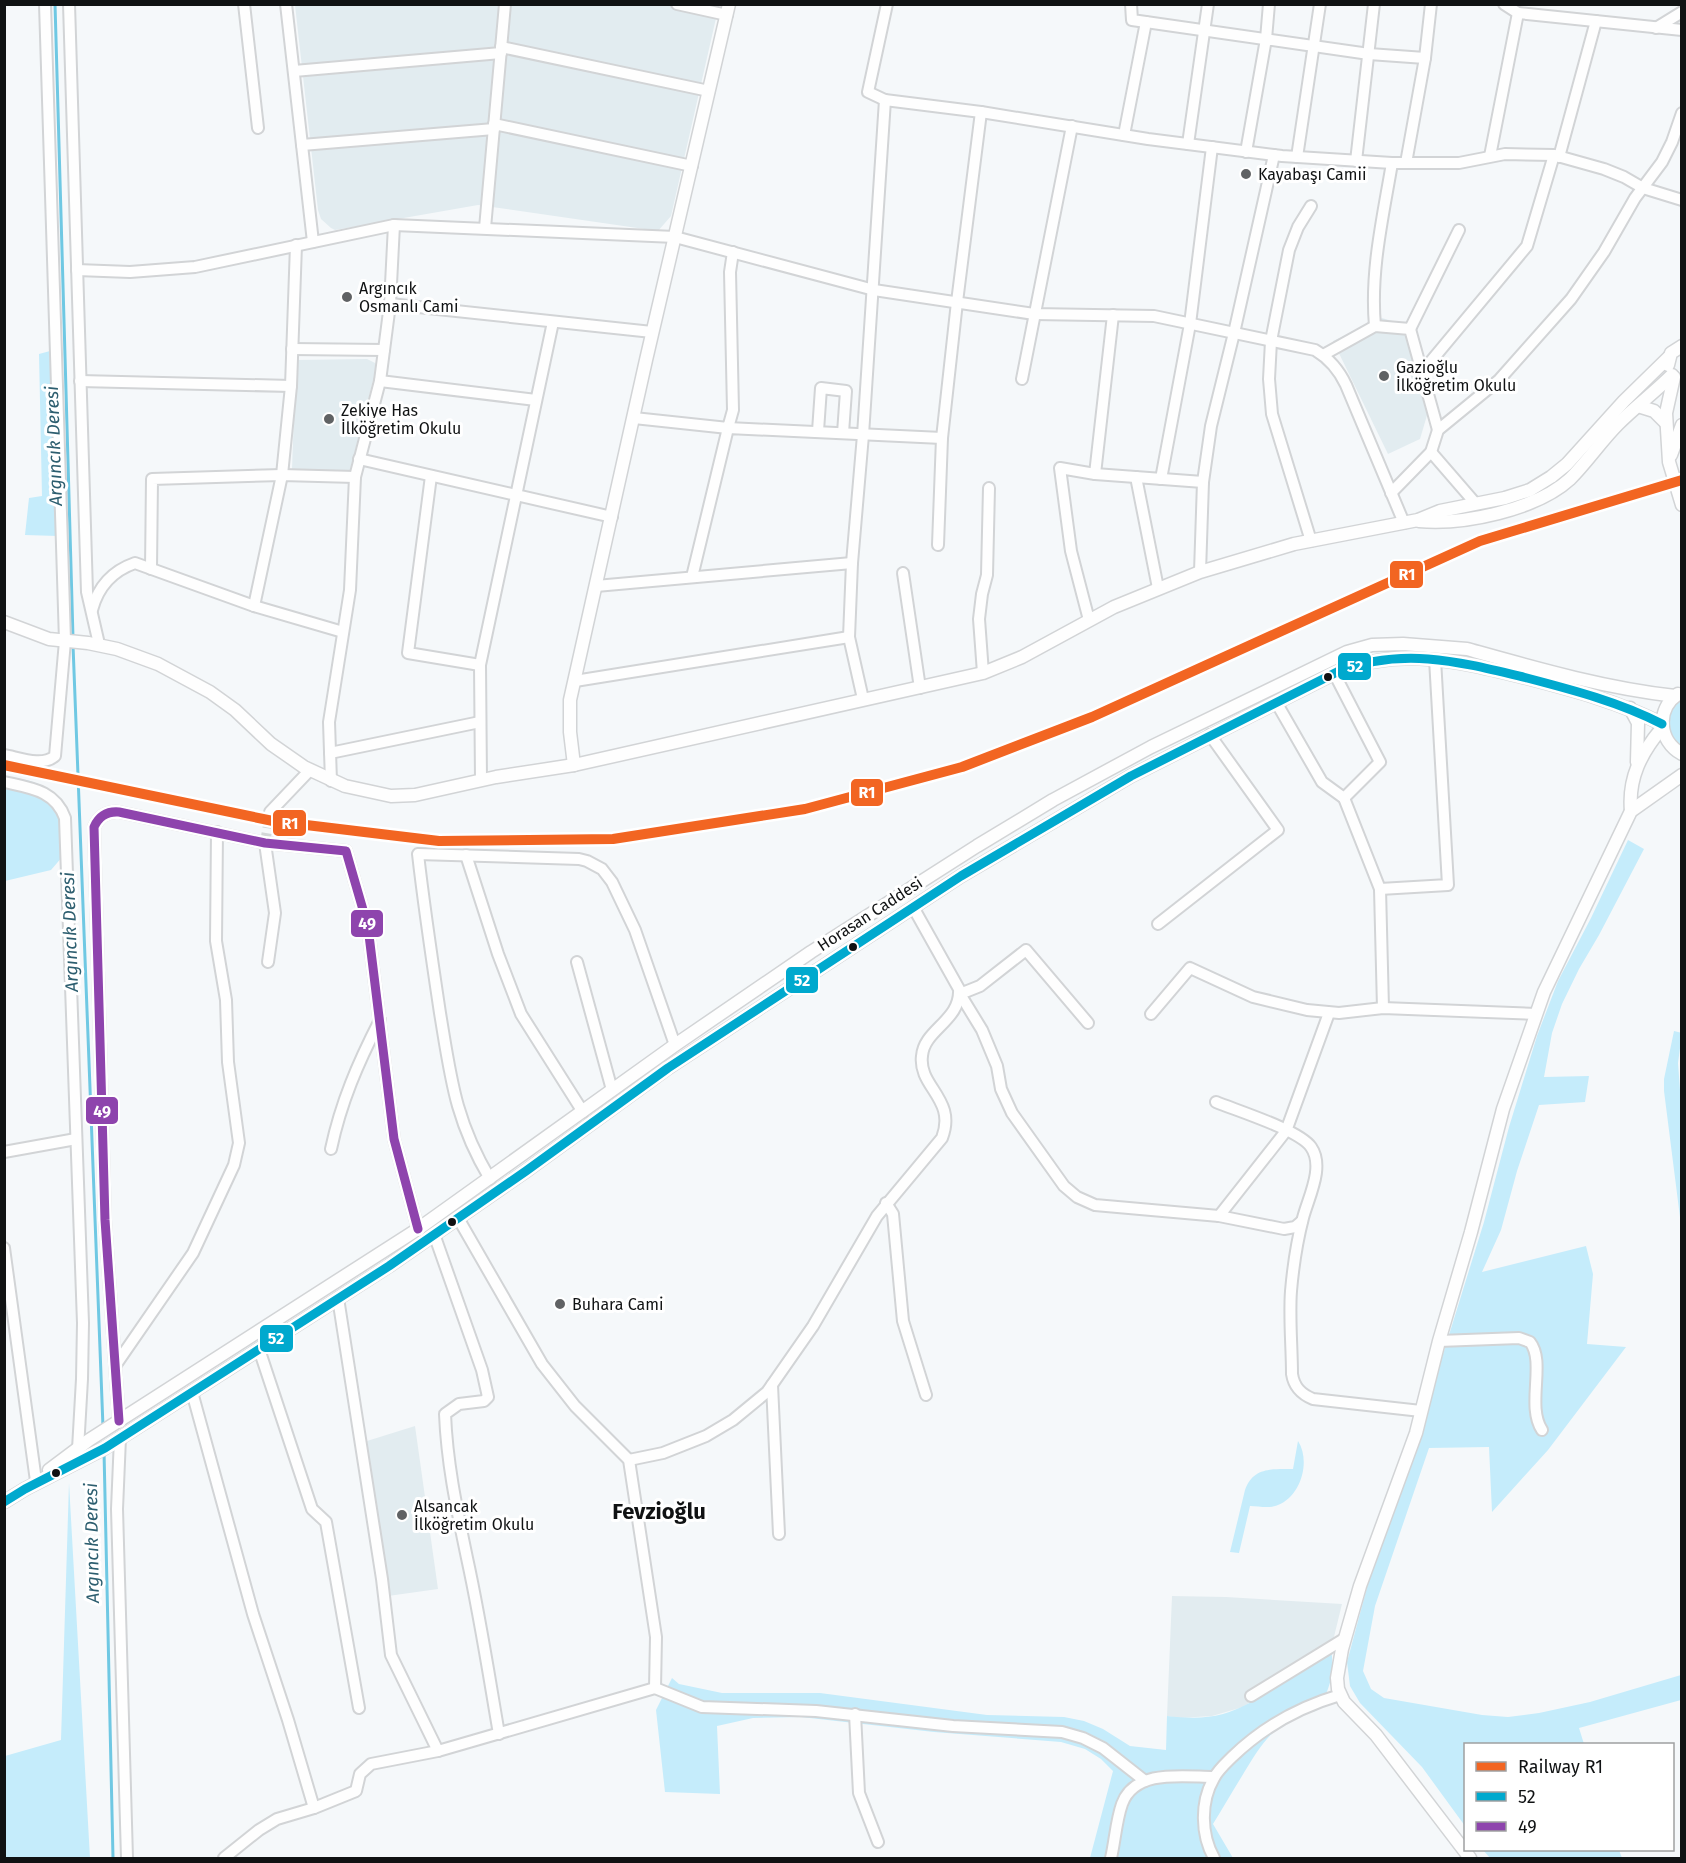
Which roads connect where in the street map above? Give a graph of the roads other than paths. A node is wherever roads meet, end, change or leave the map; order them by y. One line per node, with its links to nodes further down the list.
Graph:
1 (45, 4): 126 (street)
2 (69, 4): 59 (street)
3 (244, 4): 35 (street)
4 (286, 4): 28 (street)
5 (505, 4): 25 (street)
6 (677, 4): 15 (street)
7 (887, 4): 30 (street)
8 (1131, 4): 19 (street)
9 (1208, 4): 22 (street)
10 (1269, 4): 23 (street)
11 (1320, 4): 24 (street)
12 (1374, 4): 26 (street)
13 (1431, 4): 27 (street)
14 (1504, 4): 17 (street)
15 (728, 10): 29 (street)
16 (1682, 12): 20 (street)
17 (1518, 14): 18 (street); 42 (street)
18 (1596, 21): 20 (street); 43 (street)
19 (1146, 22): 22 (street); 36 (street)
20 (1656, 28): 21 (street)
21 (1682, 30)
22 (1204, 31): 23 (street); 37 (street)
23 (1266, 39): 24 (street); 40 (street)
24 (1314, 46): 26 (street); 44 (street)
25 (501, 50): 28 (street); 29 (street); 34 (street)
26 (1369, 54): 27 (street); 45 (street)
27 (1425, 58): 47 (street)
28 (294, 71): 38 (street)
29 (709, 91): 48 (street)
30 (885, 100): 31 (street); 60 (street)
31 (981, 112): 33 (street); 61 (street)
32 (1682, 113): 49 (street)
33 (1072, 126): 36 (street); 63 (street)
34 (494, 127): 38 (street); 48 (street); 53 (street)
35 (258, 128)
36 (1124, 135): 37 (street)
37 (1188, 144): 39 (street)
38 (302, 145): 56 (street)
39 (1212, 147): 40 (street); 66 (street)
40 (1246, 152): 41 (street)
41 (1274, 155): 44 (street); 70 (street)
42 (1490, 156): 43 (street); 47 (street)
43 (1556, 156): 49 (street); 76 (street)
44 (1297, 157): 45 (street)
45 (1356, 161): 46 (street)
46 (1392, 163): 47 (street); 67 (street)
47 (1406, 163)
48 (692, 166): 55 (street)
49 (1642, 188): 50 (street); 88 (street)
50 (1682, 200)
51 (1311, 206): 71 (street)
52 (394, 225): 53 (street); 56 (street); 62 (street)
53 (485, 228): 55 (street)
54 (1459, 230): 68 (street)
55 (675, 237): 58 (street); 69 (street)
56 (313, 242): 57 (street)
57 (296, 245): 59 (street); 72 (street)
58 (733, 252): 60 (street); 87 (street)
59 (77, 270): 79 (street)
60 (872, 290): 61 (street); 91 (street)
61 (957, 302): 63 (street); 92 (street)
62 (390, 304): 65 (street); 74 (street)
63 (1034, 314): 64 (street); 78 (street)
64 (1113, 315): 66 (street); 96 (street)
65 (553, 322): 69 (street); 82 (street)
66 (1190, 324): 70 (street); 101 (street)
67 (1375, 326): 68 (street); 75 (street)
68 (1410, 329): 76 (street)
69 (652, 332): 84 (street)
70 (1234, 333): 71 (street); 102 (street)
71 (1270, 341): 75 (street); 111 (street)
72 (292, 349): 74 (street); 81 (street)
73 (1677, 349): 77 (street); 106 (street)
74 (384, 350): 80 (street)
75 (1323, 355): 104 (street)
76 (1422, 372): 88 (street)
77 (1676, 377): 83 (street); 85 (street)
78 (1022, 379)
79 (80, 381): 81 (street); 121 (street)
80 (380, 381): 82 (street); 94 (street)
81 (291, 387): 97 (street)
82 (536, 400): 105 (street)
83 (1638, 406): 85 (street); 109 (street)
84 (634, 418): 87 (street); 108 (street)
85 (1666, 423): 95 (street)
86 (1682, 425): 95 (street)
87 (728, 428): 89 (street); 117 (street)
88 (1438, 430): 93 (street)
89 (818, 431): 90 (street); 90 (street)
90 (843, 434): 91 (street)
91 (863, 435): 92 (street); 113 (street)
92 (942, 438): 112 (street)
93 (1431, 452): 104 (street); 106 (street)
94 (359, 459): 98 (street); 99 (street)
95 (1669, 462): 107 (street)
96 (1095, 474): 100 (street); 122 (street)
97 (282, 475): 99 (street); 114 (street); 120 (street)
98 (431, 476): 105 (street); 129 (street)
99 (355, 477): 124 (street)
100 (1136, 477): 101 (street); 119 (street)
101 (1161, 479): 102 (street)
102 (1203, 482): 115 (street)
103 (989, 488): 130 (street)
104 (1391, 493): 110 (street)
105 (515, 495): 108 (street); 129 (street)
106 (1476, 504): 109 (street)
107 (1682, 505)
108 (612, 517): 118 (street)
109 (1418, 520): 110 (street)
110 (1404, 523): 111 (street)
111 (1311, 541): 115 (street)
112 (938, 545)
113 (852, 562): 117 (street); 125 (street)
114 (152, 569): 120 (street); 121 (street)
115 (1200, 572): 119 (street)
116 (903, 573): 133 (street)
117 (692, 577): 118 (street)
118 (597, 586): 132 (street)
119 (1158, 588): 122 (street)
120 (254, 606): 124 (street)
121 (91, 612): 127 (street)
122 (1089, 620): 130 (street)
123 (4, 622): 126 (street)
124 (344, 632): 141 (street)
125 (849, 637): 132 (street); 135 (street)
126 (67, 641): 127 (street); 143 (street)
127 (93, 644): 146 (street)
128 (1434, 659): 131 (street, Horasan Caddesi); 137 (street, Horasan Caddesi); 157 (street)
129 (480, 665): 138 (street)
130 (983, 673): 133 (street)
131 (1334, 673): 136 (street, Horasan Caddesi); 151 (street)
132 (575, 681): 144 (street)
133 (920, 688): 135 (street)
134 (1679, 692): 139 (street); 169 (street, Horasan Caddesi)
135 (863, 699): 144 (street)
136 (1276, 702): 140 (street, Horasan Caddesi); 151 (street)
137 (1630, 708): 139 (street, Horasan Caddesi); 145 (street)
138 (480, 722): 141 (street); 148 (street)
139 (1662, 726): 142 (street); 145 (street)
140 (1210, 735): 158 (street, Horasan Caddesi); 159 (street)
141 (330, 753): 149 (street)
142 (1682, 754)
143 (4, 755)
144 (574, 765): 148 (street)
145 (1637, 766): 152 (street)
146 (310, 770): 149 (street); 153 (street)
147 (1682, 776): 152 (street)
148 (481, 780): 149 (street)
149 (331, 781)
150 (4, 782): 174 (street)
151 (1344, 798): 157 (street)
152 (1631, 811): 166 (street)
153 (270, 812)
154 (217, 832): 155 (street); 188 (street); 188 (street)
155 (265, 843): 160 (street); 167 (street)
156 (466, 855): 169 (street); 172 (street); 177 (street)
157 (1380, 889): 163 (street)
158 (913, 907): 162 (street); 180 (street, Horasan Caddesi)
159 (1158, 924)
160 (268, 962)
161 (577, 963): 170 (street)
162 (960, 994): 168 (street); 178 (street); 179 (street)
163 (1383, 1008): 164 (street); 166 (street)
164 (1329, 1012): 165 (street); 173 (street)
165 (1151, 1014)
166 (1536, 1014): 186 (street)
167 (380, 1020): 175 (street); 182 (street)
168 (1088, 1023)
169 (675, 1045): 170 (street, Horasan Caddesi)
170 (612, 1090): 172 (street, Horasan Caddesi)
171 (1216, 1102): 173 (street)
172 (584, 1112): 177 (street, Horasan Caddesi)
173 (1286, 1131): 179 (street); 181 (street)
174 (76, 1139): 176 (street); 196 (street)
175 (331, 1149)
176 (4, 1152)
177 (490, 1179): 182 (street, Horasan Caddesi)
178 (886, 1203): 189 (street); 191 (street)
179 (1219, 1216): 181 (street)
180 (458, 1218): 183 (street, Horasan Caddesi); 197 (street)
181 (1302, 1221): 192 (street)
182 (418, 1229): 193 (street, Horasan Caddesi)
183 (434, 1234): 185 (street, Horasan Caddesi); 208 (street)
184 (4, 1248): 198 (street)
185 (338, 1298): 187 (street, Horasan Caddesi); 209 (street)
186 (1439, 1341): 192 (street); 194 (street)
187 (259, 1349): 190 (street, Horasan Caddesi); 206 (street)
188 (115, 1366): 193 (street)
189 (772, 1385): 197 (street); 201 (street)
190 (192, 1392): 195 (street, Horasan Caddesi); 212 (street)
191 (926, 1395)
192 (1421, 1411): 202 (street)
193 (119, 1421): 196 (street, Horasan Caddesi)
194 (1542, 1430)
195 (120, 1438): 199 (street, Horasan Caddesi); 215 (street)
196 (78, 1449): 198 (street, Horasan Caddesi)
197 (628, 1460): 203 (street)
198 (36, 1481): 199 (street, Horasan Caddesi)
199 (25, 1489): 200 (street, Horasan Caddesi)
200 (4, 1502)
201 (779, 1534)
202 (1344, 1639): 204 (street); 205 (street)
203 (655, 1688): 207 (street); 208 (street)
204 (1340, 1695): 210 (street); 214 (street)
205 (1251, 1696)
206 (359, 1708)
207 (855, 1714): 211 (street); 213 (street)
208 (500, 1734): 209 (street)
209 (438, 1751): 212 (street)
210 (1214, 1777): 211 (street); 218 (street)
211 (1145, 1781): 217 (street)
212 (314, 1808): 216 (street)
213 (878, 1842)
214 (1464, 1850)
215 (127, 1858)
216 (224, 1858)
217 (1111, 1858)
218 (1214, 1858)

